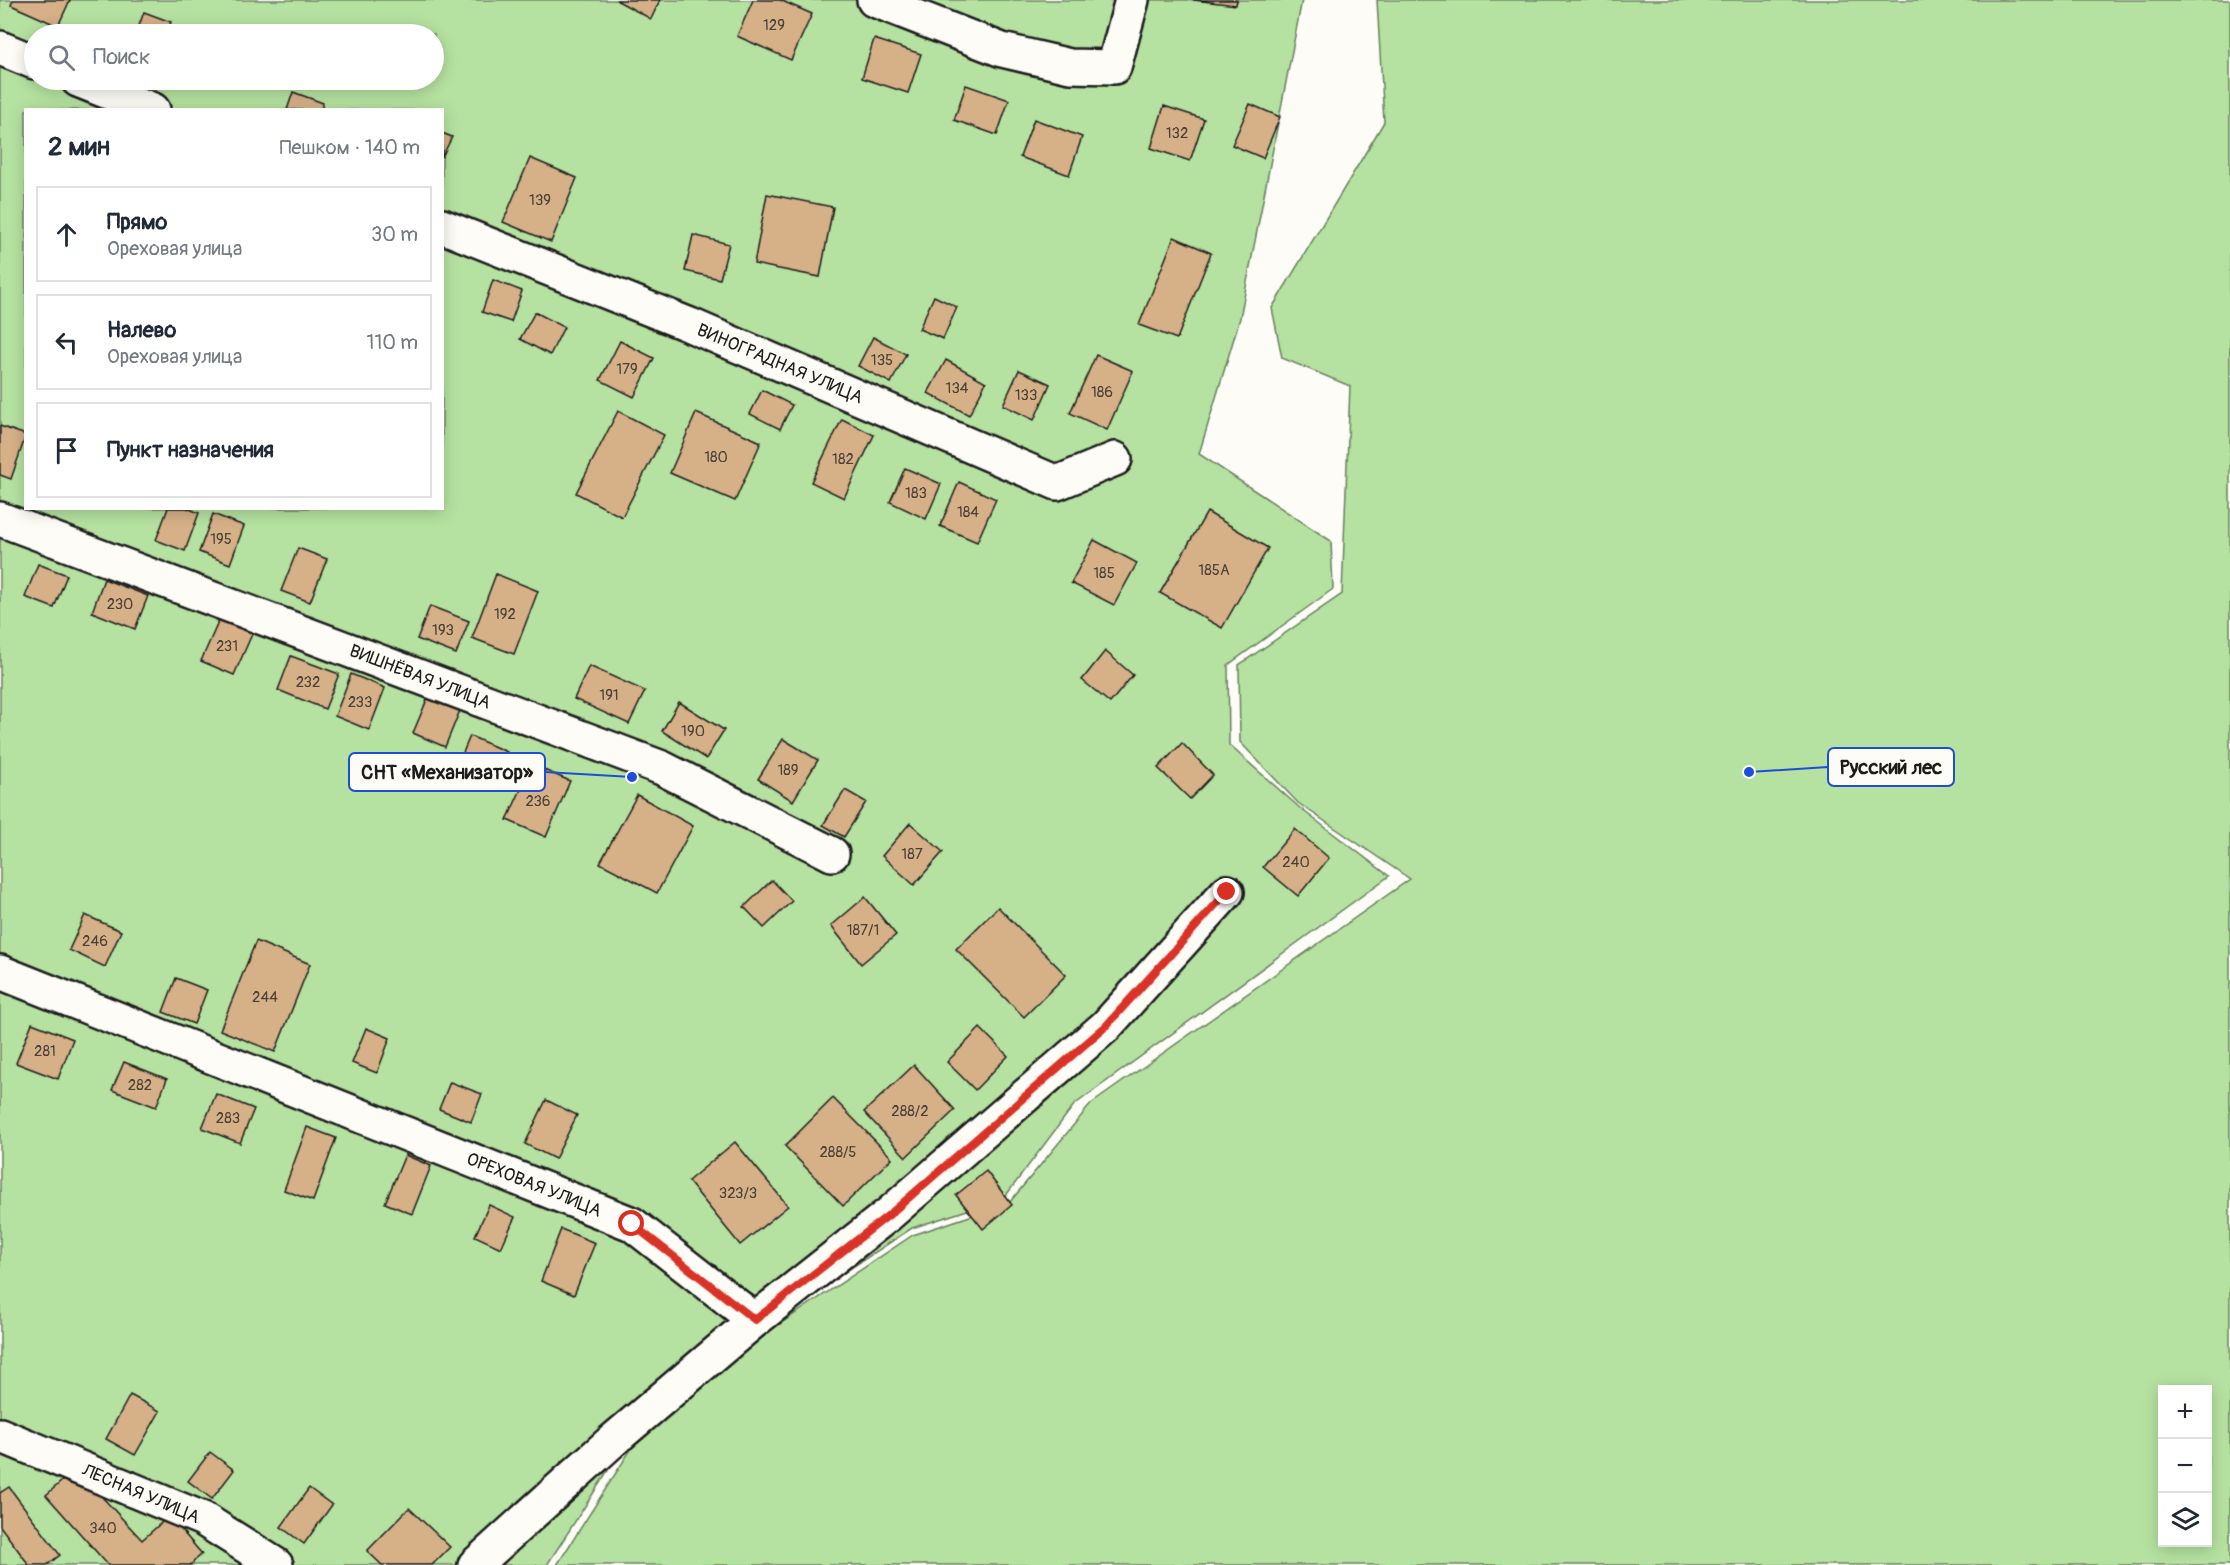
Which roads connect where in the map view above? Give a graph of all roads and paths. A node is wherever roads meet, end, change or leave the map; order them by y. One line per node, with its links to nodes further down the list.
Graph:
1 (874, 0): 2 (street)
2 (1132, 0)
3 (0, 48): 4 (street)
4 (24, 58)
5 (103, 90): 6 (street)
6 (148, 108)
7 (444, 227): 8 (street, ВИНОГРАДНАЯ УЛИЦА)
8 (1115, 459)
9 (0, 519): 10 (street, ВИШНЁВАЯ УЛИЦА)
10 (832, 854)
11 (1227, 892): 13 (street)
12 (0, 972): 13 (street, ОРЕХОВАЯ УЛИЦА)
13 (755, 1320): 16 (street)
14 (0, 1435): 15 (street, ЛЕСНАЯ УЛИЦА)
15 (276, 1565)
16 (475, 1565)

